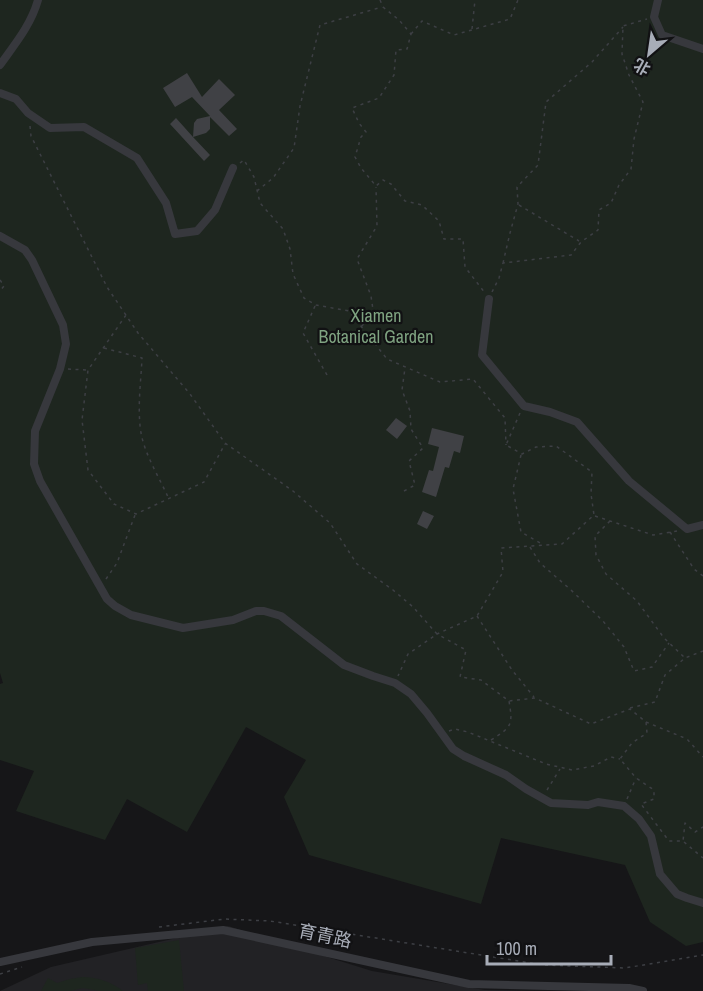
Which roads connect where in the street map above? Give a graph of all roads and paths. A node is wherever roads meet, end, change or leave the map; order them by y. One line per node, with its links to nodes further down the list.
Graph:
1 (38, 0): 12 (lane)
2 (380, 0): 6 (path)
3 (475, 0): 9 (path)
4 (518, 0): 9 (path)
5 (658, 0): 7 (lane)
6 (383, 7): 10 (path); 17 (path)
7 (654, 17): 8 (path); 11 (lane)
8 (623, 26): 18 (path); 20 (path)
9 (472, 30): 10 (path)
10 (411, 34): 16 (path)
11 (703, 49)
12 (0, 64)
13 (0, 93): 14 (lane)
14 (28, 113): 15 (lane); 26 (path)
15 (233, 168): 17 (path)
16 (376, 186): 24 (path); 27 (path)
17 (257, 191): 25 (path)
18 (518, 204): 20 (path); 21 (path)
19 (0, 236): 30 (lane)
20 (581, 242): 21 (path)
21 (503, 263): 24 (path)
22 (0, 280): 23 (path)
23 (0, 291)
24 (489, 299): 33 (lane)
25 (316, 305): 27 (path); 32 (path)
26 (126, 315): 28 (path); 34 (path)
27 (362, 327): 29 (path)
28 (104, 348): 31 (path); 38 (path)
29 (405, 367): 35 (path); 37 (path)
30 (60, 369): 31 (path); 48 (lane)
31 (88, 370): 39 (path)
32 (327, 375)
33 (524, 406): 35 (path); 43 (lane)
34 (225, 443): 38 (path); 50 (path)
35 (506, 446): 36 (path)
36 (522, 454): 40 (path); 45 (path)
37 (404, 491)
38 (168, 498): 39 (path)
39 (136, 514): 48 (path)
40 (594, 515): 41 (path); 45 (path)
41 (610, 520): 44 (path); 51 (path)
42 (703, 525): 43 (lane)
43 (687, 529): 44 (path)
44 (670, 532): 47 (path)
45 (545, 545): 46 (path)
46 (529, 546): 49 (path); 51 (path)
47 (703, 576)
48 (100, 587): 54 (lane)
49 (477, 616): 50 (path); 55 (path)
50 (436, 634): 54 (path); 56 (path)
51 (669, 643): 53 (path)
52 (703, 651): 53 (path)
53 (685, 658): 57 (path)
54 (395, 682): 59 (lane)
55 (535, 698): 56 (path); 57 (path)
56 (509, 701): 60 (path)
57 (630, 709): 58 (path)
58 (646, 722): 61 (path); 62 (path)
59 (442, 734): 60 (path); 65 (lane)
60 (490, 741): 63 (path)
61 (703, 757)
62 (620, 759): 63 (path); 64 (path)
63 (560, 768): 65 (path)
64 (636, 778): 66 (path); 68 (path)
65 (542, 799): 66 (lane)
66 (624, 806): 70 (lane)
67 (703, 827): 68 (path)
68 (683, 841): 69 (path)
69 (703, 858)
70 (703, 903)
71 (156, 927): 72 (path)
72 (703, 955)
73 (0, 962): 76 (lane, 育青路)
74 (21, 967): 75 (path)
75 (0, 974)
76 (643, 991)

